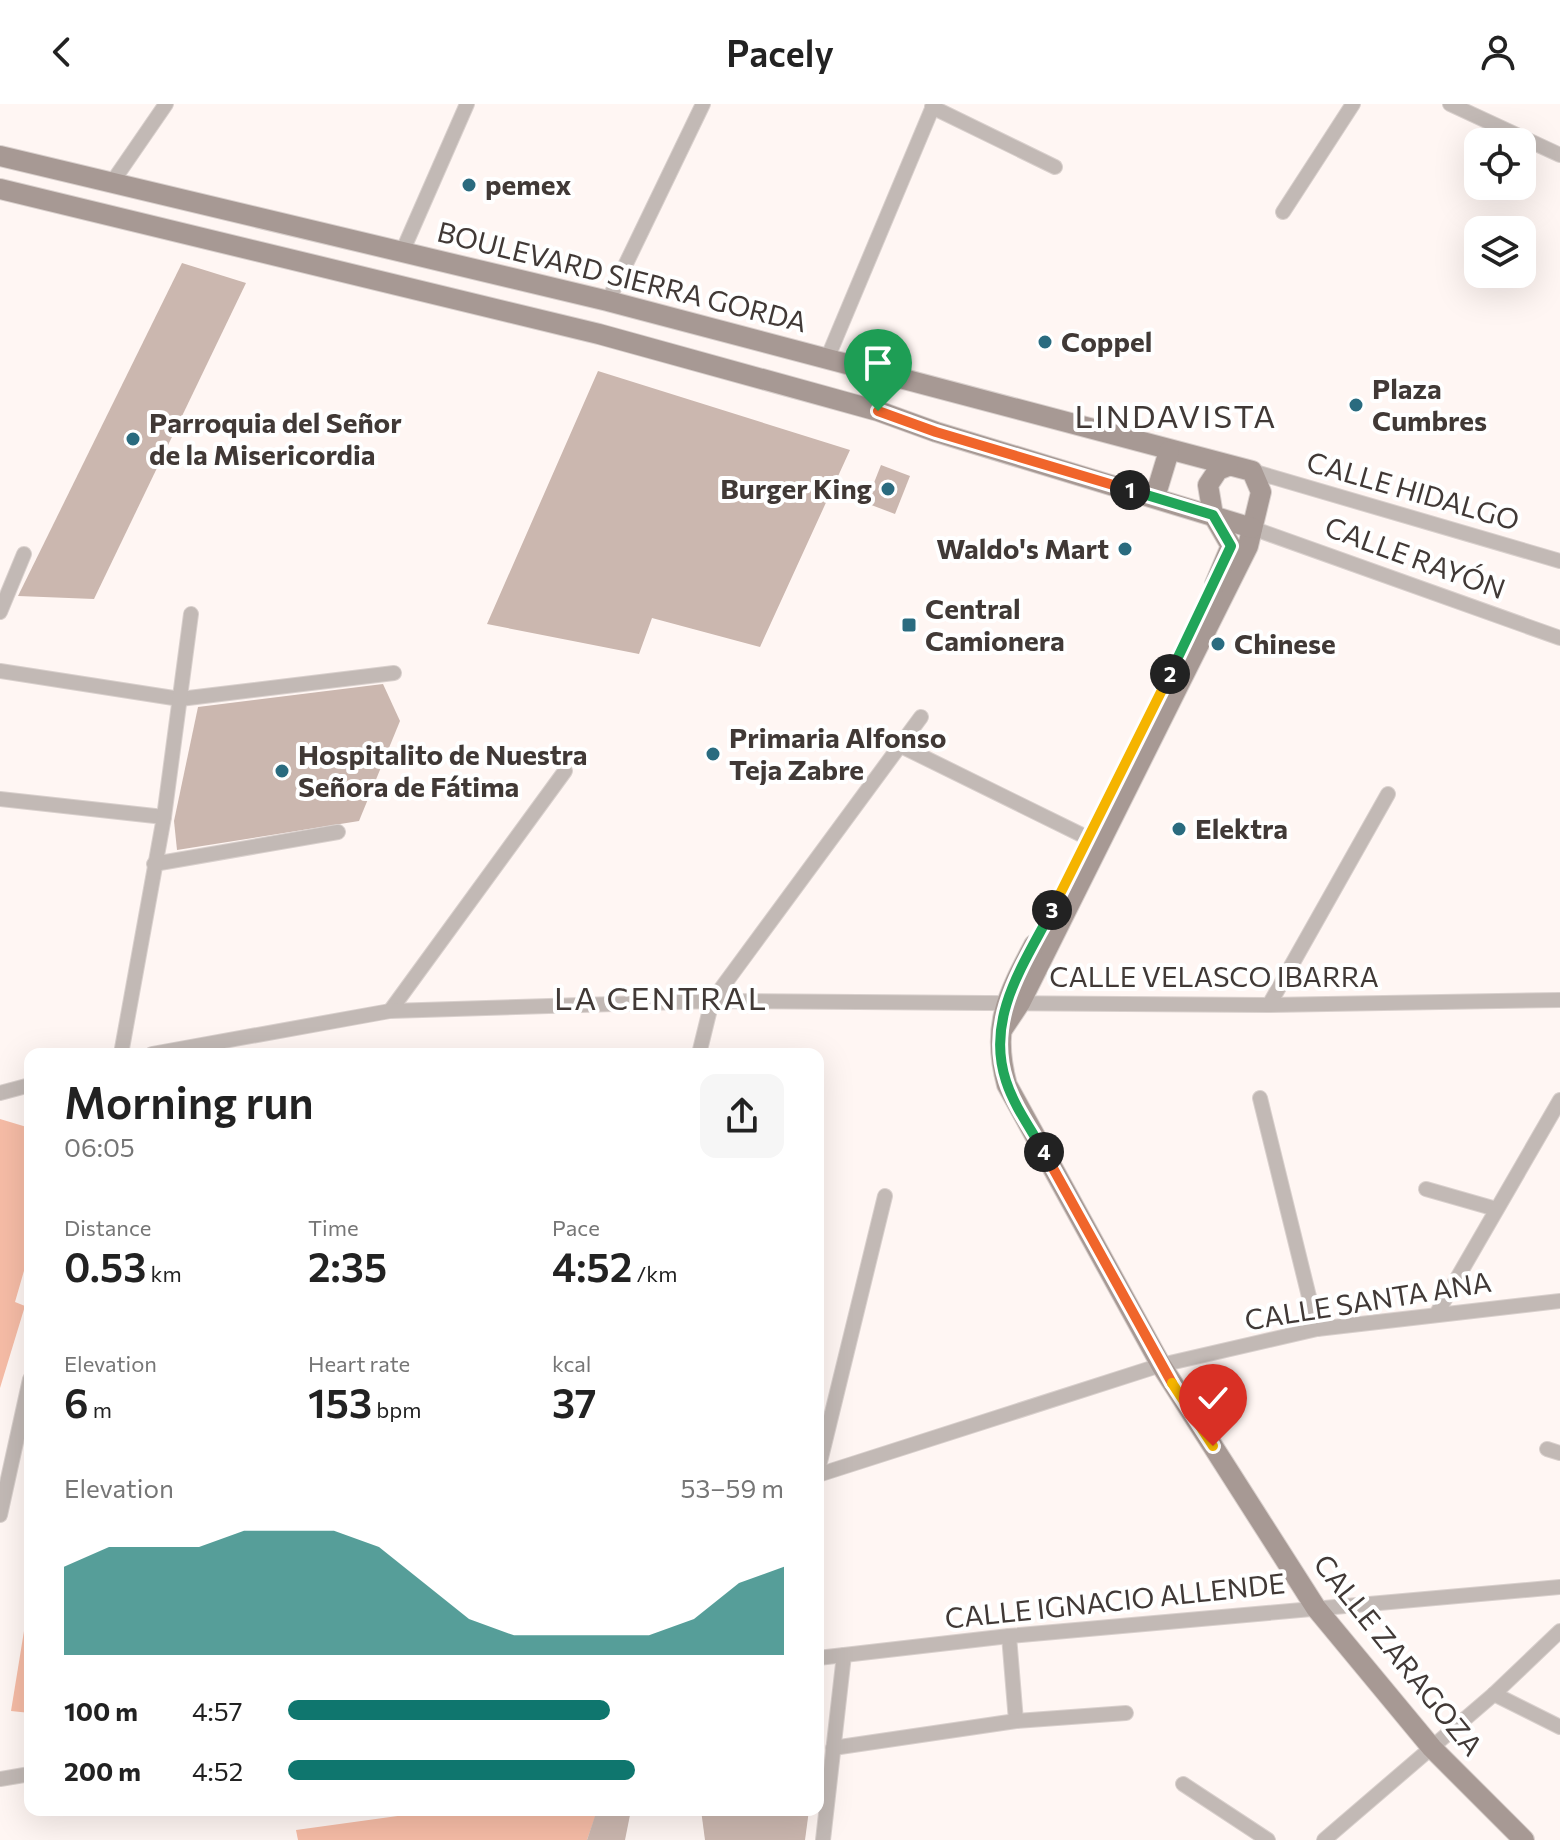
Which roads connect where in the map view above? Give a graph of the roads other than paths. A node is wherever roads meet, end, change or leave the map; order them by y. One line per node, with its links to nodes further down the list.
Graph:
1 (166, 104): 11 (street)
2 (467, 104): 14 (street)
3 (703, 104): 15 (street)
4 (1353, 104): 13 (street)
5 (1450, 104): 7 (street)
6 (933, 106): 10 (street); 16 (street)
7 (1477, 111): 8 (street)
8 (1560, 155)
9 (0, 156): 11 (main road, BOULEVARD SIERRA GORDA)
10 (1055, 167)
11 (113, 181): 14 (main road, BOULEVARD SIERRA GORDA)
12 (0, 189): 18 (main road)
13 (1283, 212)
14 (403, 250): 15 (main road, BOULEVARD SIERRA GORDA)
15 (608, 301): 16 (main road, BOULEVARD SIERRA GORDA)
16 (827, 359): 17 (main road, BOULEVARD SIERRA GORDA)
17 (885, 375): 18 (main road); 19 (main road, BOULEVARD SIERRA GORDA)
18 (878, 411): 22 (main road)
19 (1169, 451): 20 (main road, BOULEVARD SIERRA GORDA); 22 (main road)
20 (1228, 466): 21 (main road, BOULEVARD SIERRA GORDA); 23 (main road)
21 (1252, 471): 24 (main road); 26 (street, CALLE HIDALGO)
22 (1155, 497): 23 (main road)
23 (1213, 515): 24 (main road); 40 (main road, CALLE ZARAGOZA)
24 (1252, 528): 29 (street, CALLE RAYÓN); 44 (main road, CALLE ZARAGOZA)
25 (24, 554): 27 (street)
26 (1560, 561)
27 (0, 612)
28 (191, 614): 32 (street)
29 (1560, 638)
30 (0, 671): 32 (street)
31 (394, 673): 32 (street)
32 (180, 699): 38 (street)
33 (921, 717): 34 (street)
34 (901, 746): 40 (street); 43 (street)
35 (565, 771): 46 (street)
36 (1388, 794): 45 (street)
37 (0, 799): 38 (street)
38 (164, 817): 41 (street)
39 (338, 832): 41 (street)
40 (1088, 838): 44 (main road, CALLE ZARAGOZA)
41 (154, 864): 47 (street)
42 (1560, 1000): 45 (street, CALLE VELASCO IBARRA)
43 (712, 1001): 44 (street, CALLE VELASCO IBARRA); 46 (street, CALLE VELASCO IBARRA); 49 (street)
44 (1012, 1003): 45 (street, CALLE VELASCO IBARRA); 60 (main road, CALLE ZARAGOZA)
45 (1269, 1005)
46 (390, 1011): 48 (street, CALLE VELASCO IBARRA)
47 (122, 1048)
48 (185, 1048)
49 (700, 1048)
50 (24, 1087): 51 (street)
51 (0, 1093)
52 (1260, 1098): 59 (street)
53 (1560, 1100): 56 (street)
54 (1426, 1189): 56 (street)
55 (885, 1196): 62 (street)
56 (1496, 1209): 58 (street)
57 (1560, 1301): 58 (street, CALLE SANTA ANA)
58 (1437, 1313): 59 (street, CALLE SANTA ANA)
59 (1317, 1329): 60 (street, CALLE SANTA ANA)
60 (1161, 1365): 63 (street, CALLE SANTA ANA); 66 (main road, CALLE ZARAGOZA)
61 (24, 1406): 64 (street)
62 (824, 1447)
63 (824, 1470)
64 (0, 1515)
65 (1560, 1587): 66 (street, CALLE IGNACIO ALLENDE)
66 (1316, 1608): 68 (street, CALLE IGNACIO ALLENDE); 76 (main road, CALLE ZARAGOZA)
67 (1560, 1631): 71 (street)
68 (1009, 1636): 69 (street, CALLE IGNACIO ALLENDE); 73 (street)
69 (844, 1655): 70 (street, CALLE IGNACIO ALLENDE); 75 (street)
70 (824, 1657)
71 (1494, 1694): 74 (street); 76 (street)
72 (1126, 1713): 73 (street)
73 (1016, 1721): 75 (street)
74 (1560, 1727)
75 (833, 1748): 80 (street)
76 (1432, 1748): 82 (street); 83 (main road, CALLE ZARAGOZA)
77 (24, 1775): 78 (street)
78 (0, 1779)
79 (1183, 1784): 81 (street)
80 (823, 1840)
81 (1268, 1840)
82 (1324, 1840)
83 (1524, 1840)

